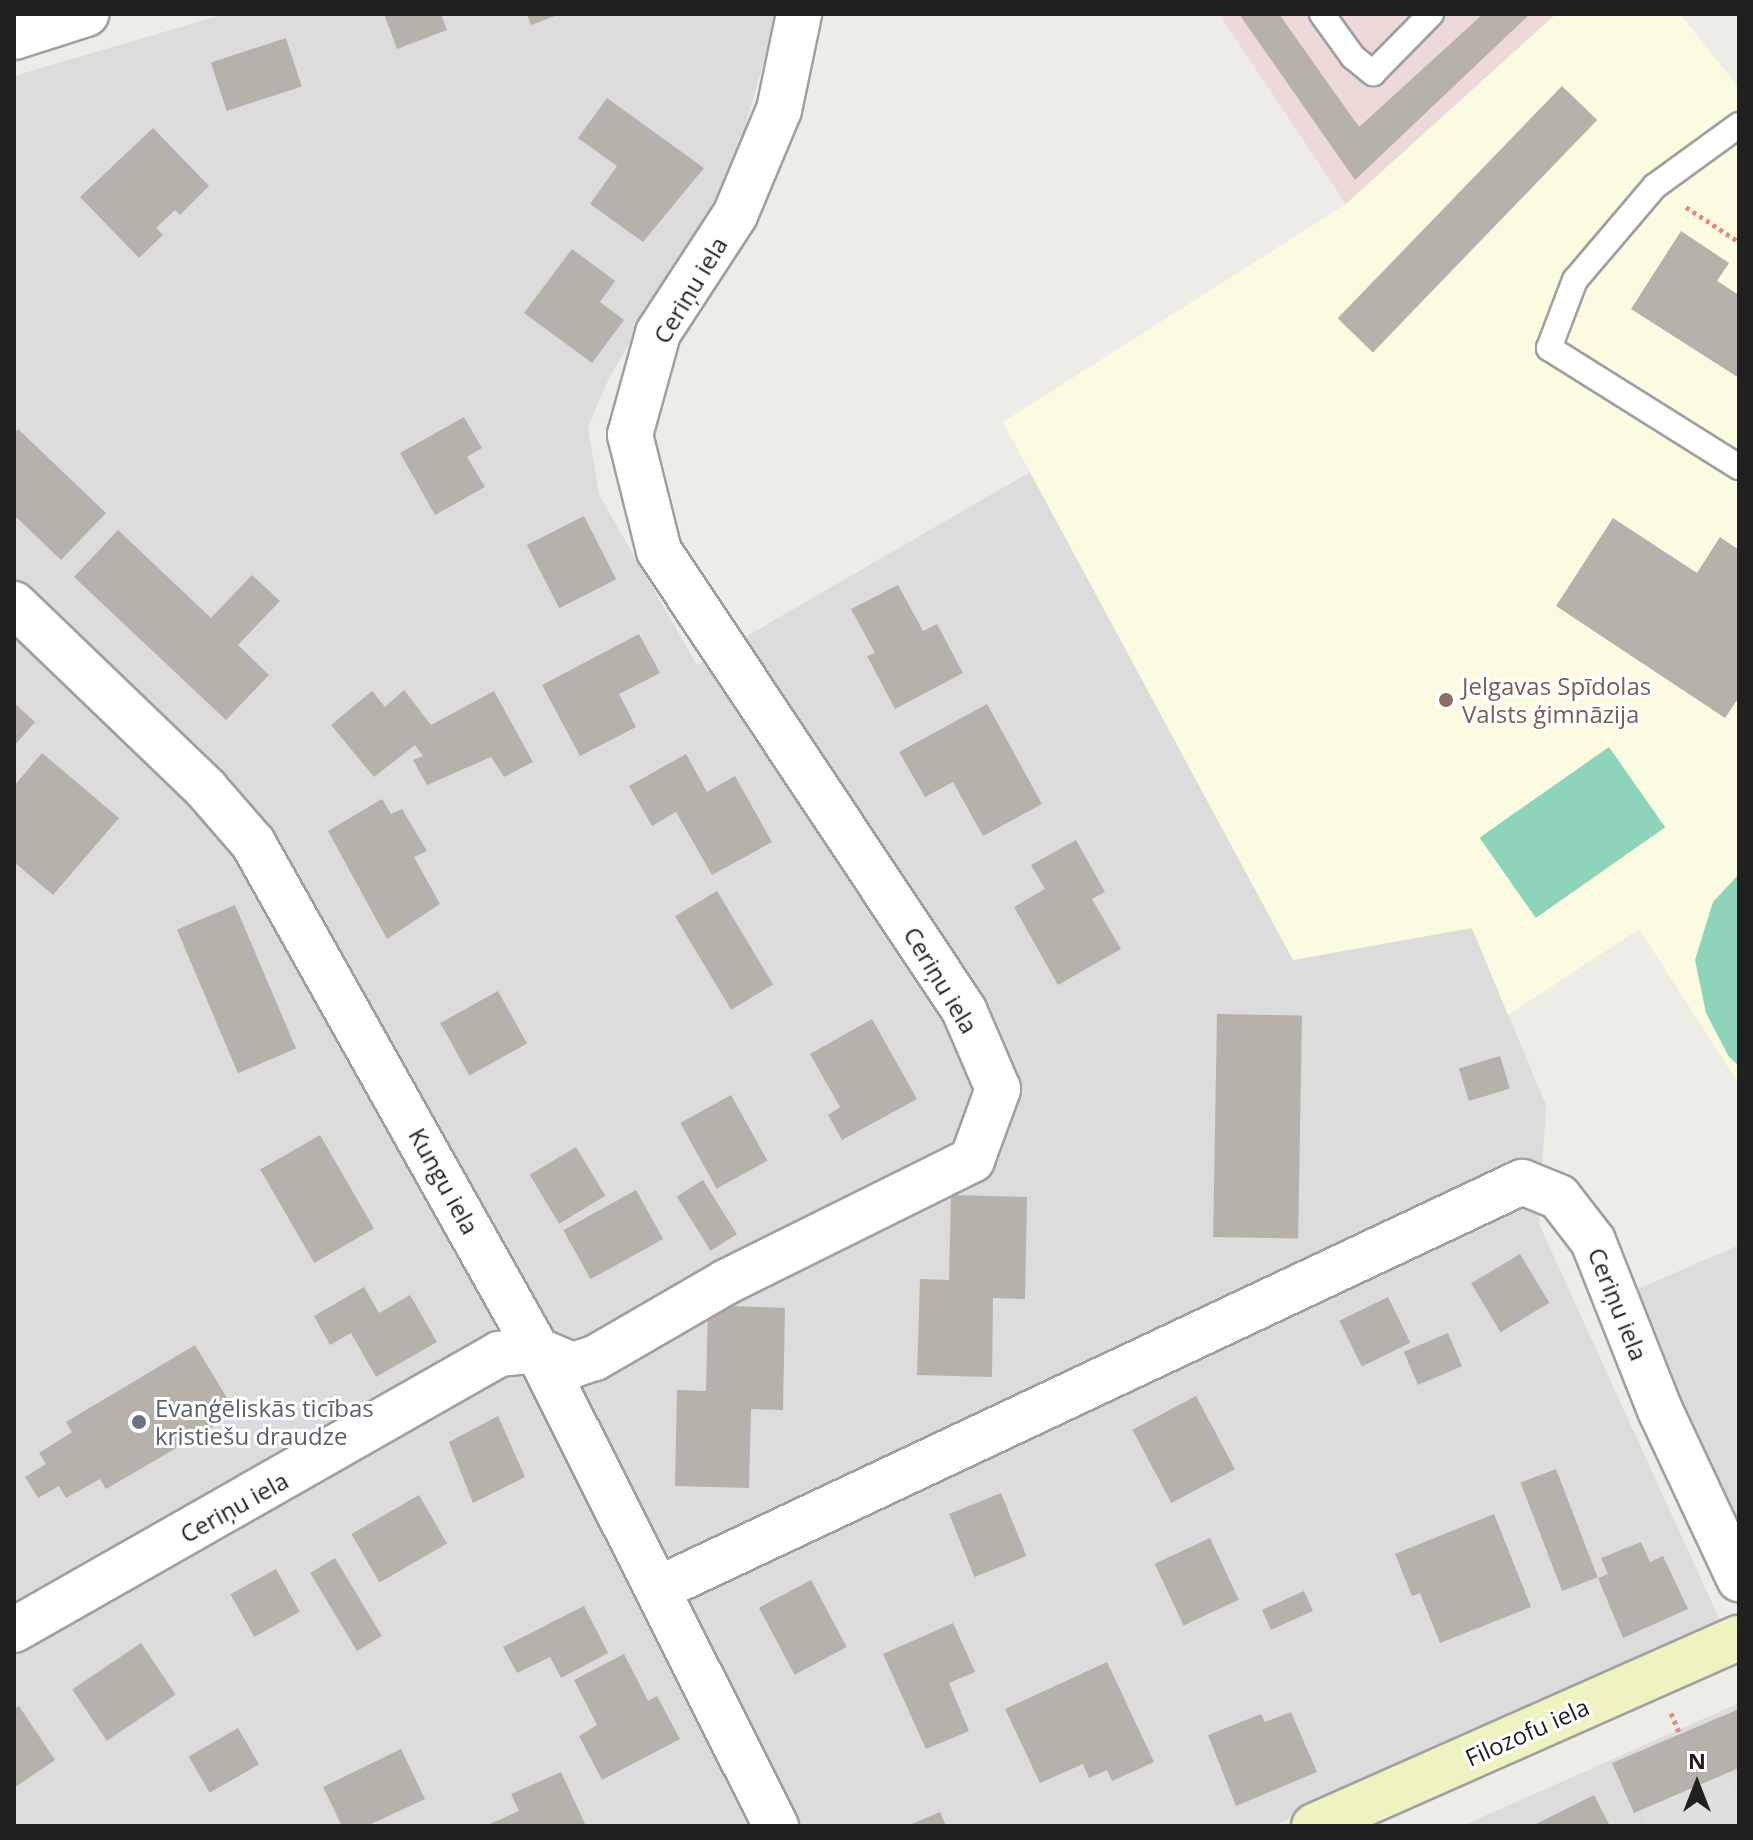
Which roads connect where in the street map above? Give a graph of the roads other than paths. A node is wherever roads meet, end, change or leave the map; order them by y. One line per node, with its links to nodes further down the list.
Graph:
1 (86, 14): 5 (street)
2 (799, 14): 9 (street, Ceriņu iela)
3 (1322, 14): 4 (lane)
4 (1431, 14)
5 (14, 37)
6 (1739, 125): 7 (lane)
7 (1739, 467)
8 (14, 604): 9 (street, Kungu iela)
9 (537, 1350): 11 (street, Kungu iela); 12 (street, Ceriņu iela)
10 (1739, 1579): 11 (street, Ceriņu iela)
11 (660, 1588): 14 (street, Kungu iela)
12 (14, 1630)
13 (1739, 1638): 15 (street, Filozofu iela)
14 (776, 1826)
15 (1314, 1826)

